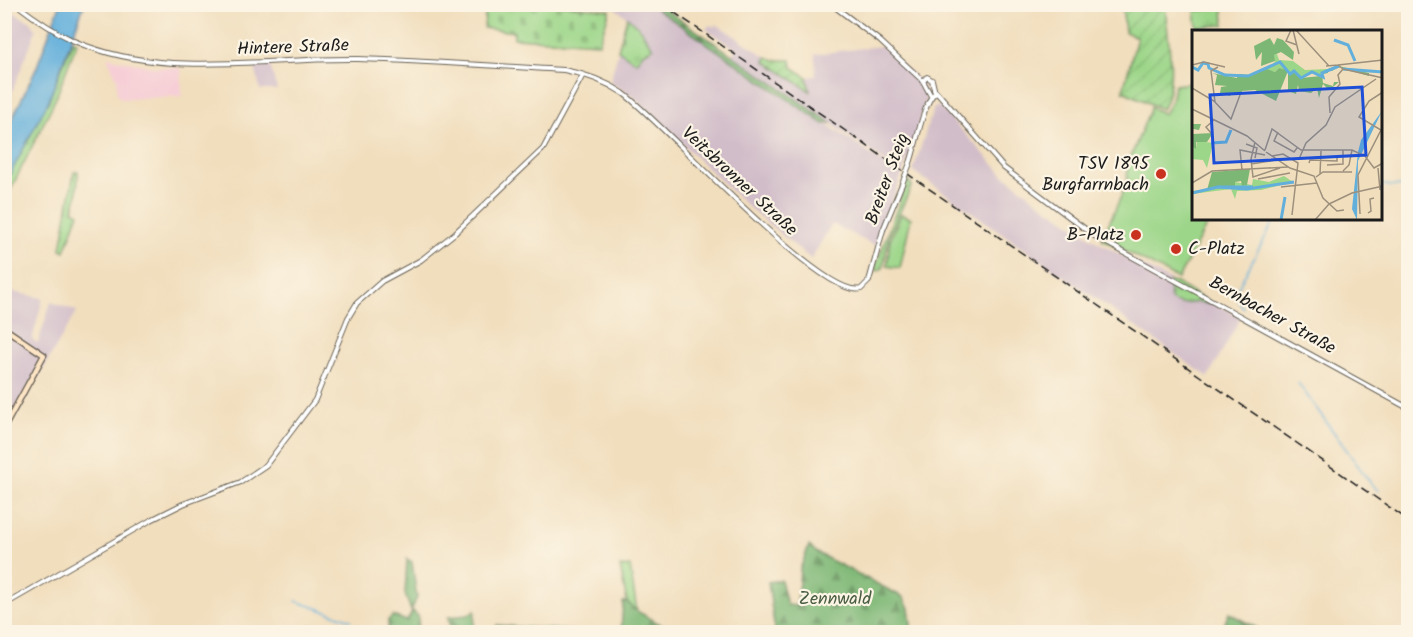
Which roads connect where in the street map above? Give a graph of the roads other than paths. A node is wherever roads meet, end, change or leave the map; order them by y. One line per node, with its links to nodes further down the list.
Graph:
1 (831, 4): 4 (street, Bernbacher Straße)
2 (18, 6): 3 (street, Hintere Straße)
3 (583, 75): 6 (street, Veitsbronner Straße); 10 (street)
4 (924, 79): 5 (street); 5 (street, Bernbacher Straße)
5 (932, 94): 6 (street, Breiter Steig, bridge); 8 (street, Bernbacher Straße)
6 (872, 271)
7 (4, 328): 9 (main road)
8 (1408, 408)
9 (4, 428)
10 (4, 606)

